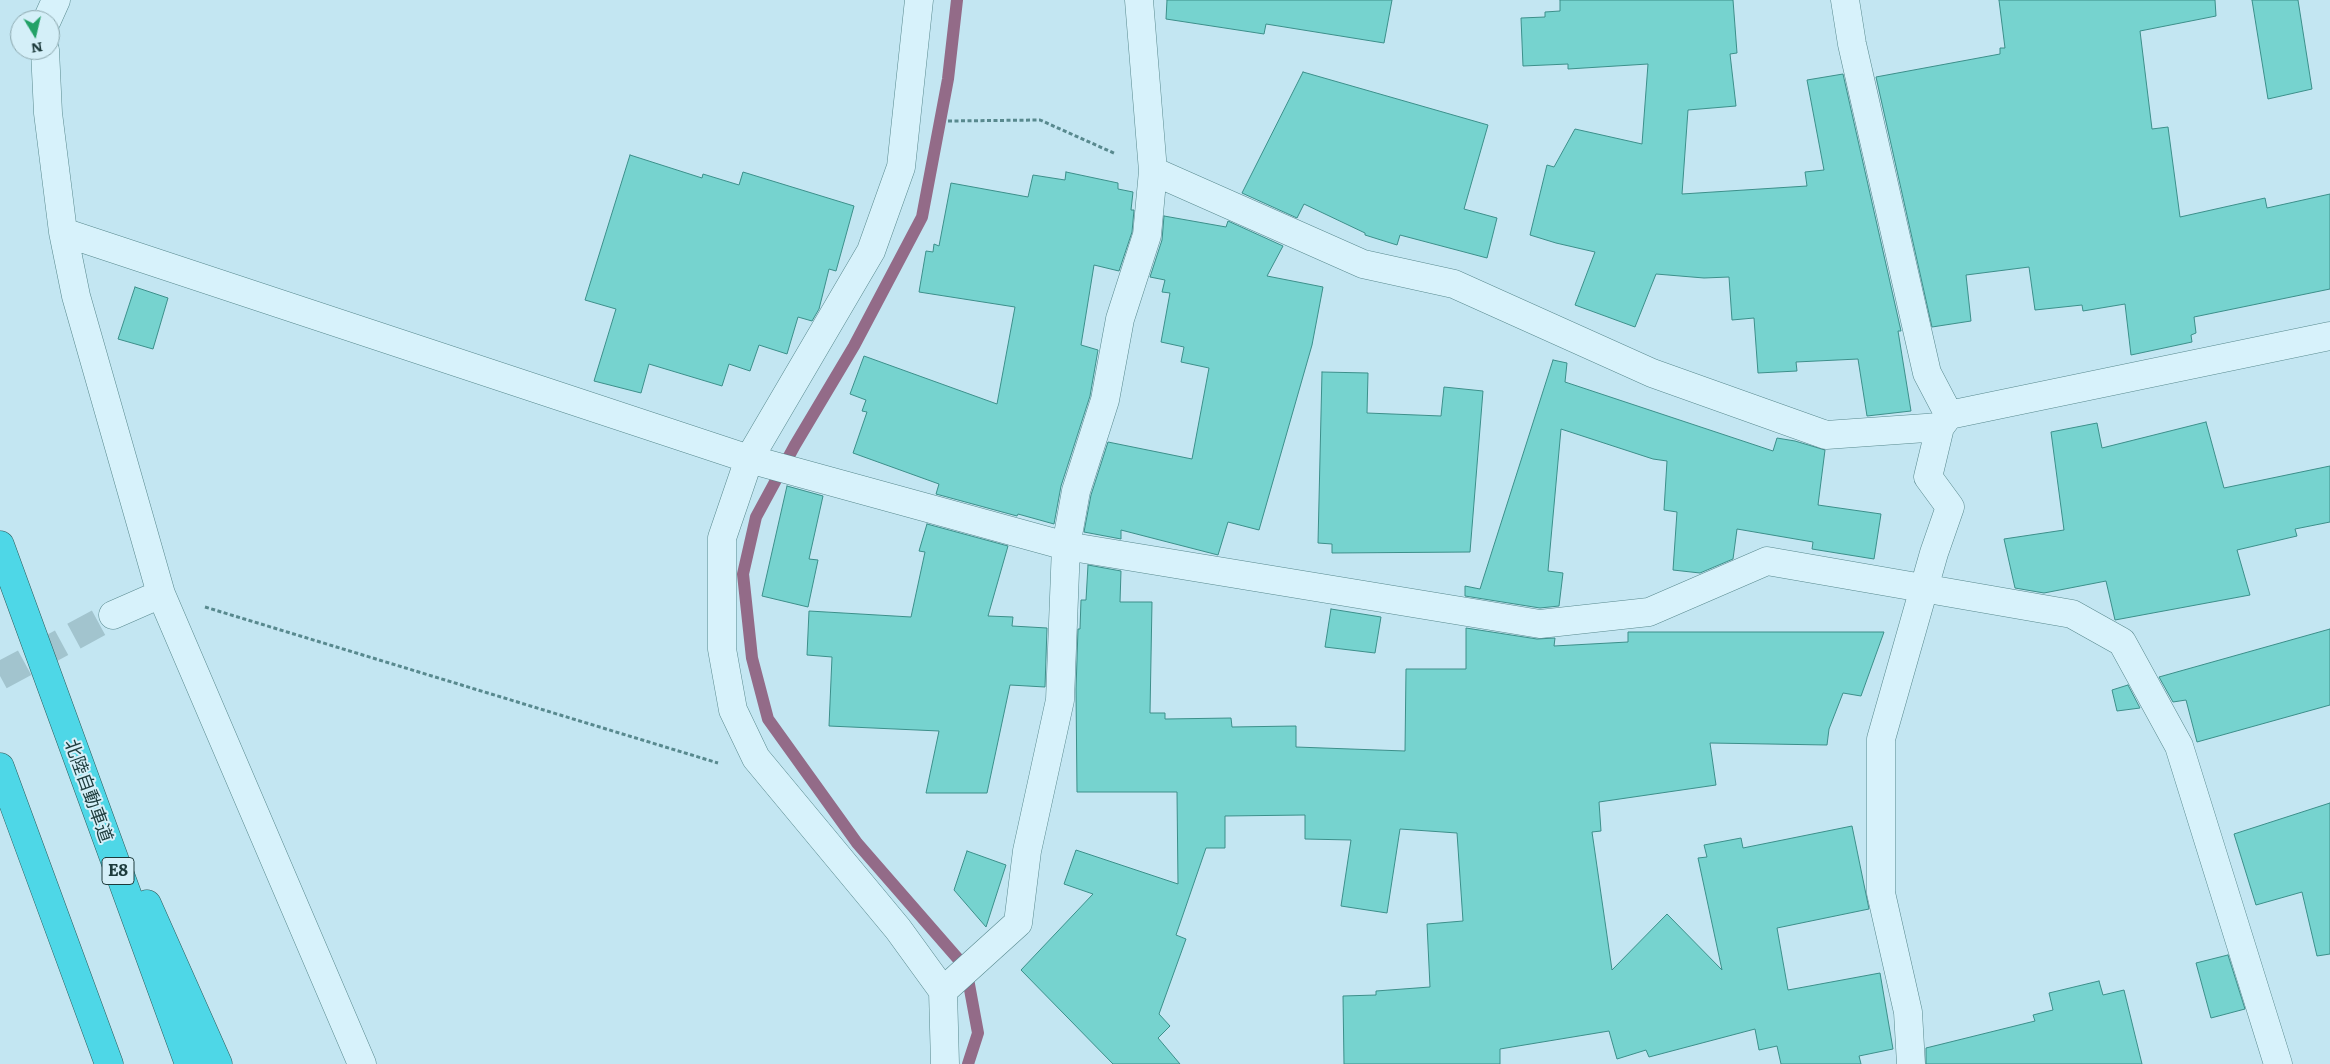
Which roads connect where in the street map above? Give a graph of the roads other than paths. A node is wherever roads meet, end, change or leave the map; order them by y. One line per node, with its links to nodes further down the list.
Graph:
1 (919, 0): 9 (street)
2 (1139, 0): 5 (street)
3 (1845, 0): 8 (street)
4 (45, 60): 6 (street)
5 (1153, 171): 8 (street); 11 (street)
6 (63, 232): 9 (street); 13 (street)
7 (2330, 336): 8 (street)
8 (1944, 421): 12 (street)
9 (749, 459): 11 (street); 17 (street)
10 (0, 545): 15 (highway, 北陸自動車道 / E8)
11 (1066, 546): 12 (street); 17 (street)
12 (1924, 587): 24 (street); 25 (street)
13 (161, 594): 14 (street); 22 (street)
14 (113, 615)
15 (48, 679): 20 (highway, 北陸自動車道 / E8); 21 (highway)
16 (0, 769): 18 (highway); 19 (highway)
17 (943, 991): 23 (street)
18 (92, 1064)
19 (109, 1064)
20 (189, 1064)
21 (218, 1064)
22 (362, 1064)
23 (946, 1064)
24 (1911, 1064)
25 (2278, 1064)

